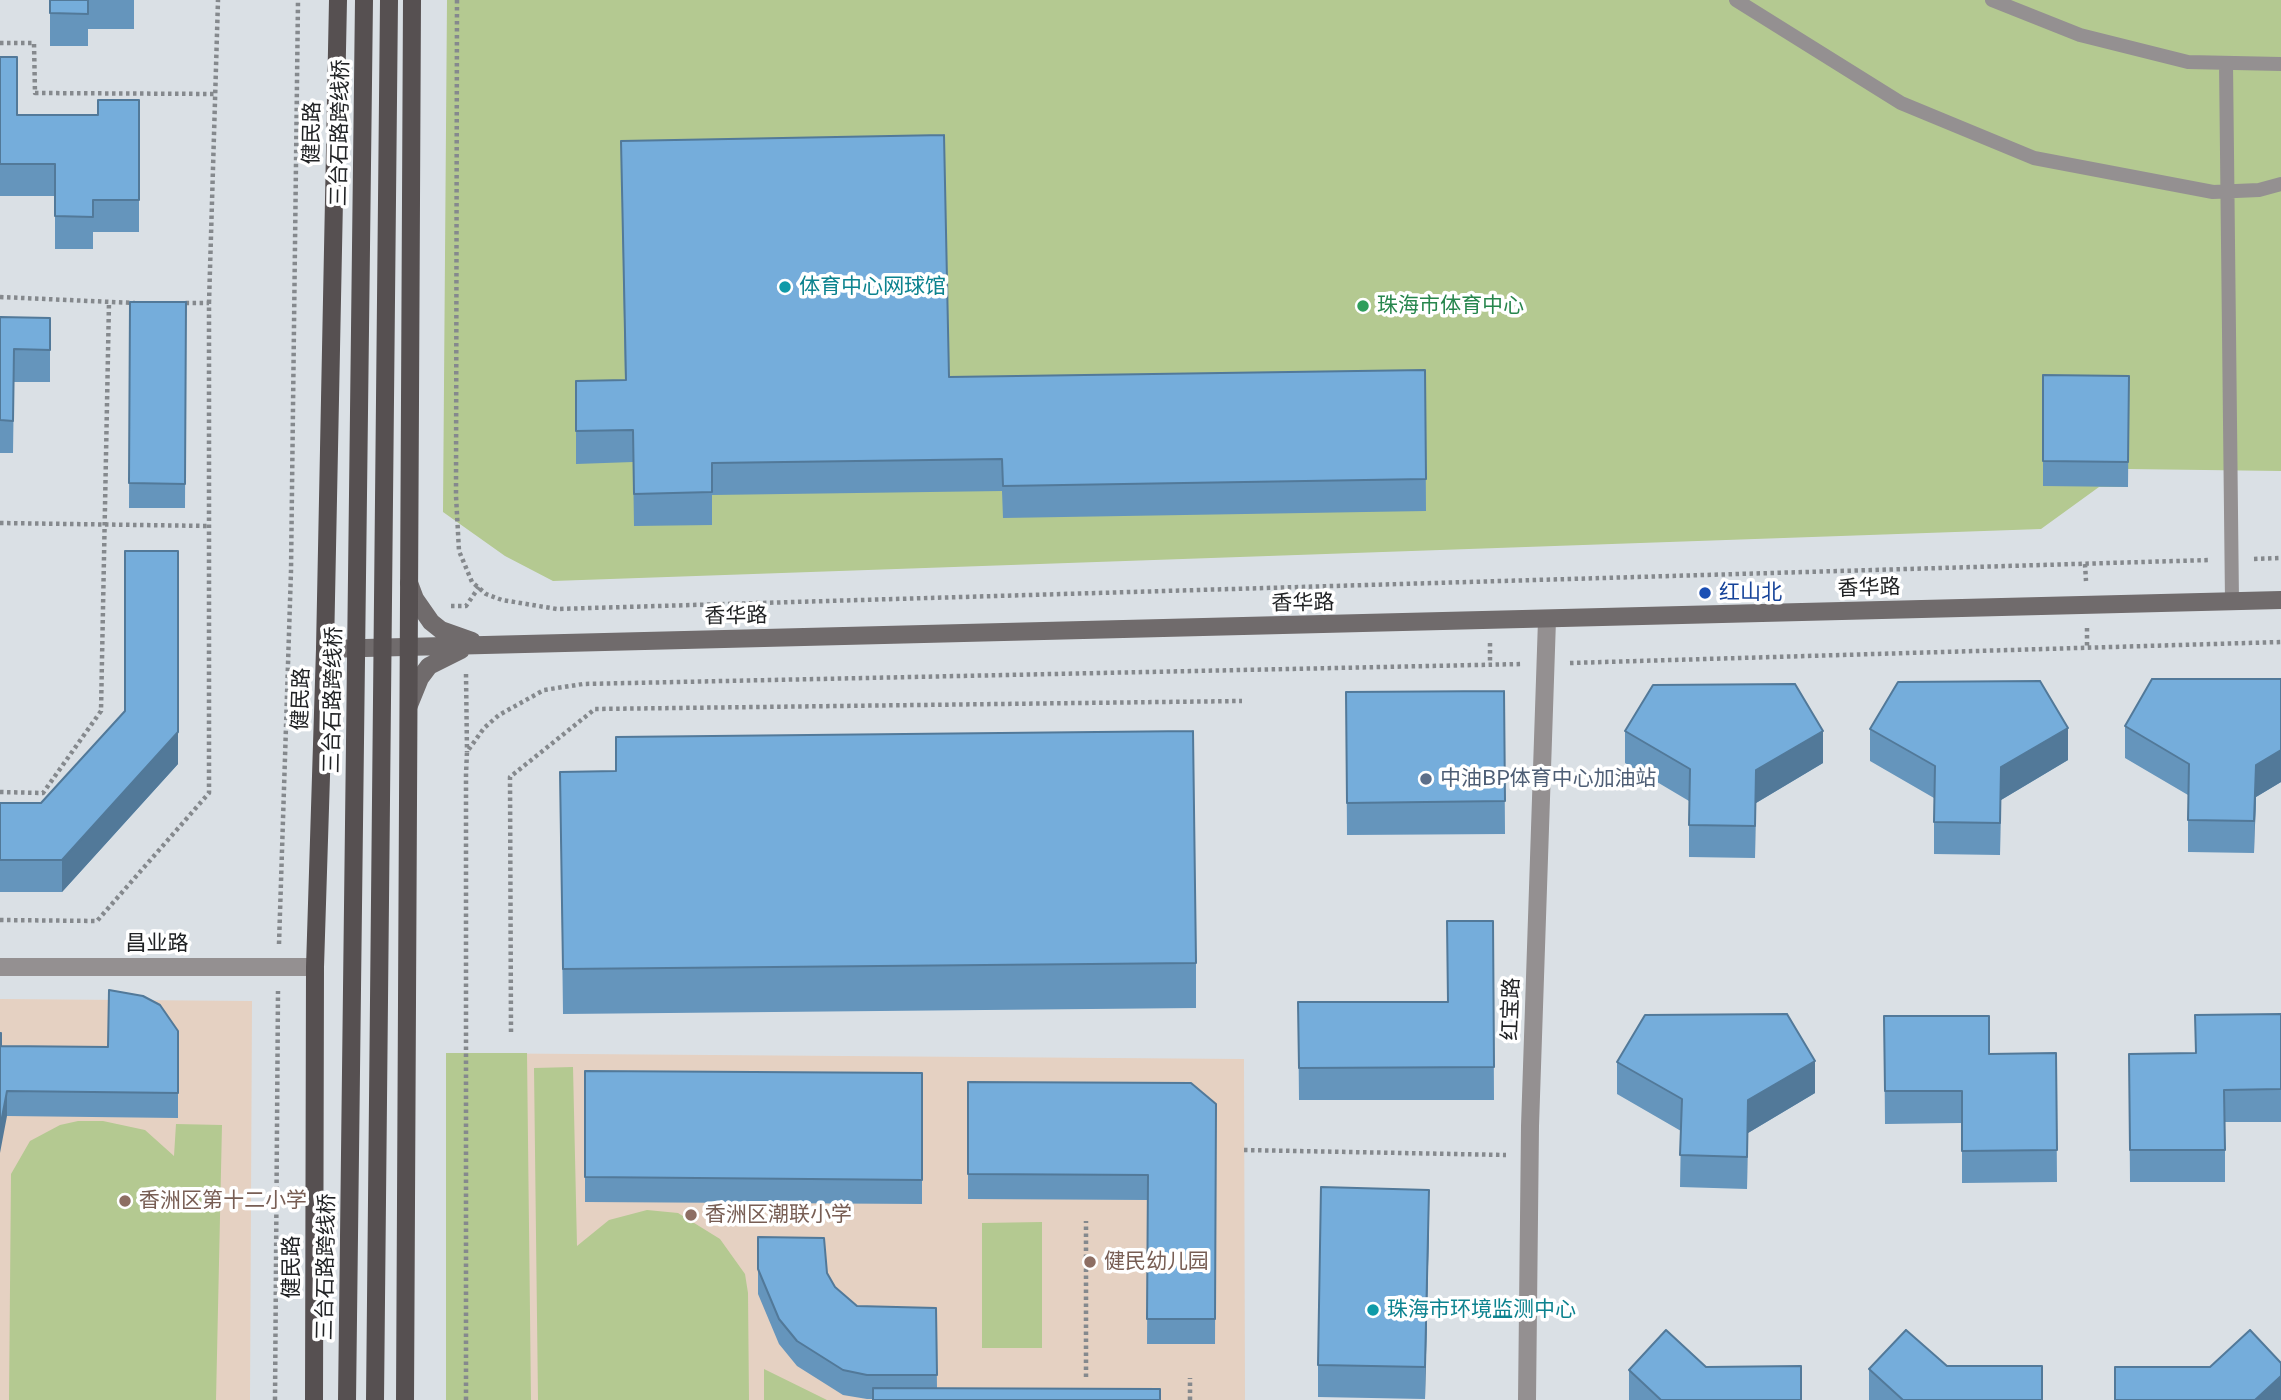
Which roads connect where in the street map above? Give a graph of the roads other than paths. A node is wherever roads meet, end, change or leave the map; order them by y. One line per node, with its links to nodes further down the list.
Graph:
1 (338, 0): 18 (main road, 健民路)
2 (364, 0): 23 (main road, 三台石路跨线桥, bridge)
3 (389, 0): 24 (main road, bridge)
4 (412, 0): 11 (main road)
5 (1736, 0): 10 (lane)
6 (1992, 0): 7 (lane)
7 (2226, 63): 8 (lane); 10 (lane)
8 (2281, 64)
9 (2281, 184): 10 (lane)
10 (2229, 192): 13 (lane)
11 (407, 576): 15 (street); 17 (main road)
12 (2281, 600): 13 (street, 香华路)
13 (2232, 601): 14 (street, 香华路)
14 (1547, 620): 16 (street, 香华路); 26 (street, 红宝路)
15 (466, 644): 16 (street); 19 (street)
16 (489, 645): 17 (street, 香华路)
17 (407, 646): 18 (street, 香华路); 19 (main road)
18 (325, 649): 21 (main road, 健民路)
19 (407, 715): 25 (main road)
20 (0, 967): 21 (street, 昌业路)
21 (315, 967): 22 (main road, 健民路)
22 (314, 1400)
23 (347, 1400)
24 (375, 1400)
25 (405, 1400)
26 (1527, 1400)

